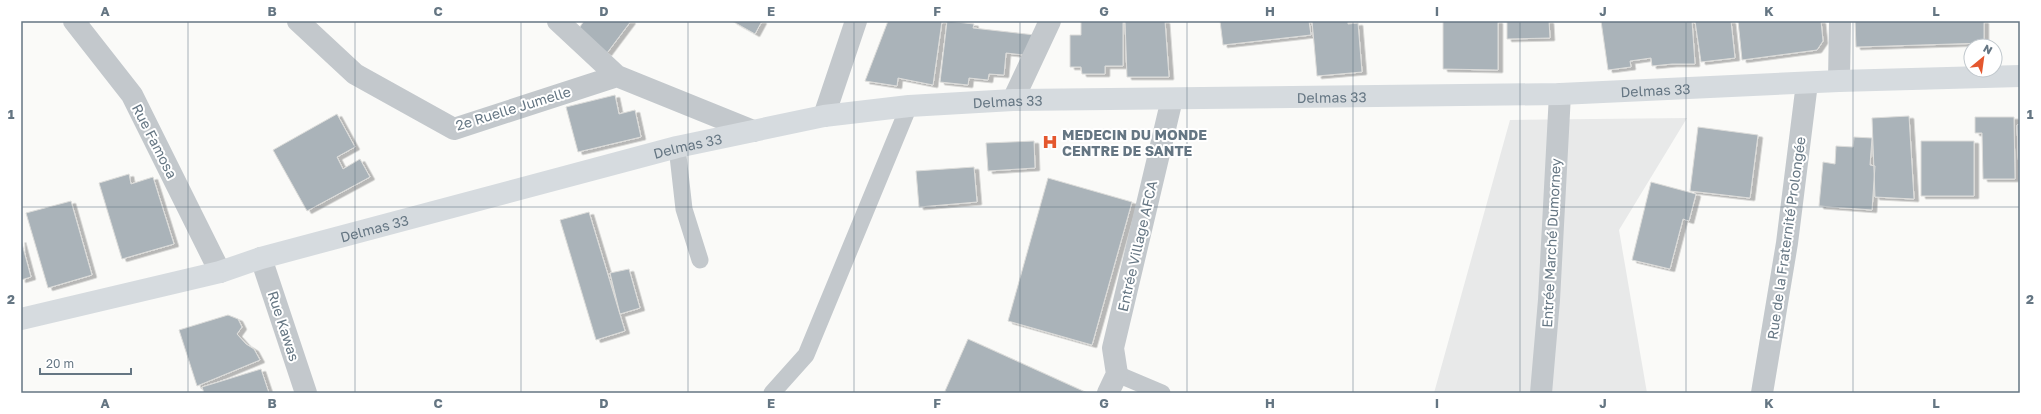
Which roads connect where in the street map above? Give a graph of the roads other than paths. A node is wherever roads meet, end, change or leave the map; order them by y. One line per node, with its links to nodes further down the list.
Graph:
1 (74, 21): 20 (street, Rue Famosa)
2 (298, 21): 7 (street, 2e Ruelle Jumelle)
3 (558, 21): 7 (street)
4 (856, 21): 15 (street)
5 (1050, 21): 13 (street)
6 (1840, 21): 9 (street)
7 (618, 76): 16 (street)
8 (2020, 76): 9 (main road, Delmas 33)
9 (1839, 81): 10 (main road, Delmas 33)
10 (1807, 83): 11 (main road, Delmas 33); 27 (street, Rue de la Fraternité Prolongée)
11 (1560, 94): 12 (main road, Delmas 33); 26 (street, Entrée Marché Dumorney)
12 (1172, 99): 13 (main road, Delmas 33); 22 (street, Entrée Village AFCA)
13 (1013, 100): 14 (main road, Delmas 33)
14 (909, 106): 15 (main road, Delmas 33); 24 (lane)
15 (824, 116): 16 (main road, Delmas 33)
16 (753, 132): 17 (main road, Delmas 33)
17 (677, 147): 18 (main road, Delmas 33); 19 (lane)
18 (261, 258): 20 (main road, Delmas 33); 23 (street, Rue Kawas)
19 (700, 260)
20 (220, 272): 21 (main road, Delmas 33)
21 (21, 319)
22 (1112, 383): 25 (lane)
23 (306, 393)
24 (772, 393)
25 (1162, 393)
26 (1541, 393)
27 (1762, 393)

